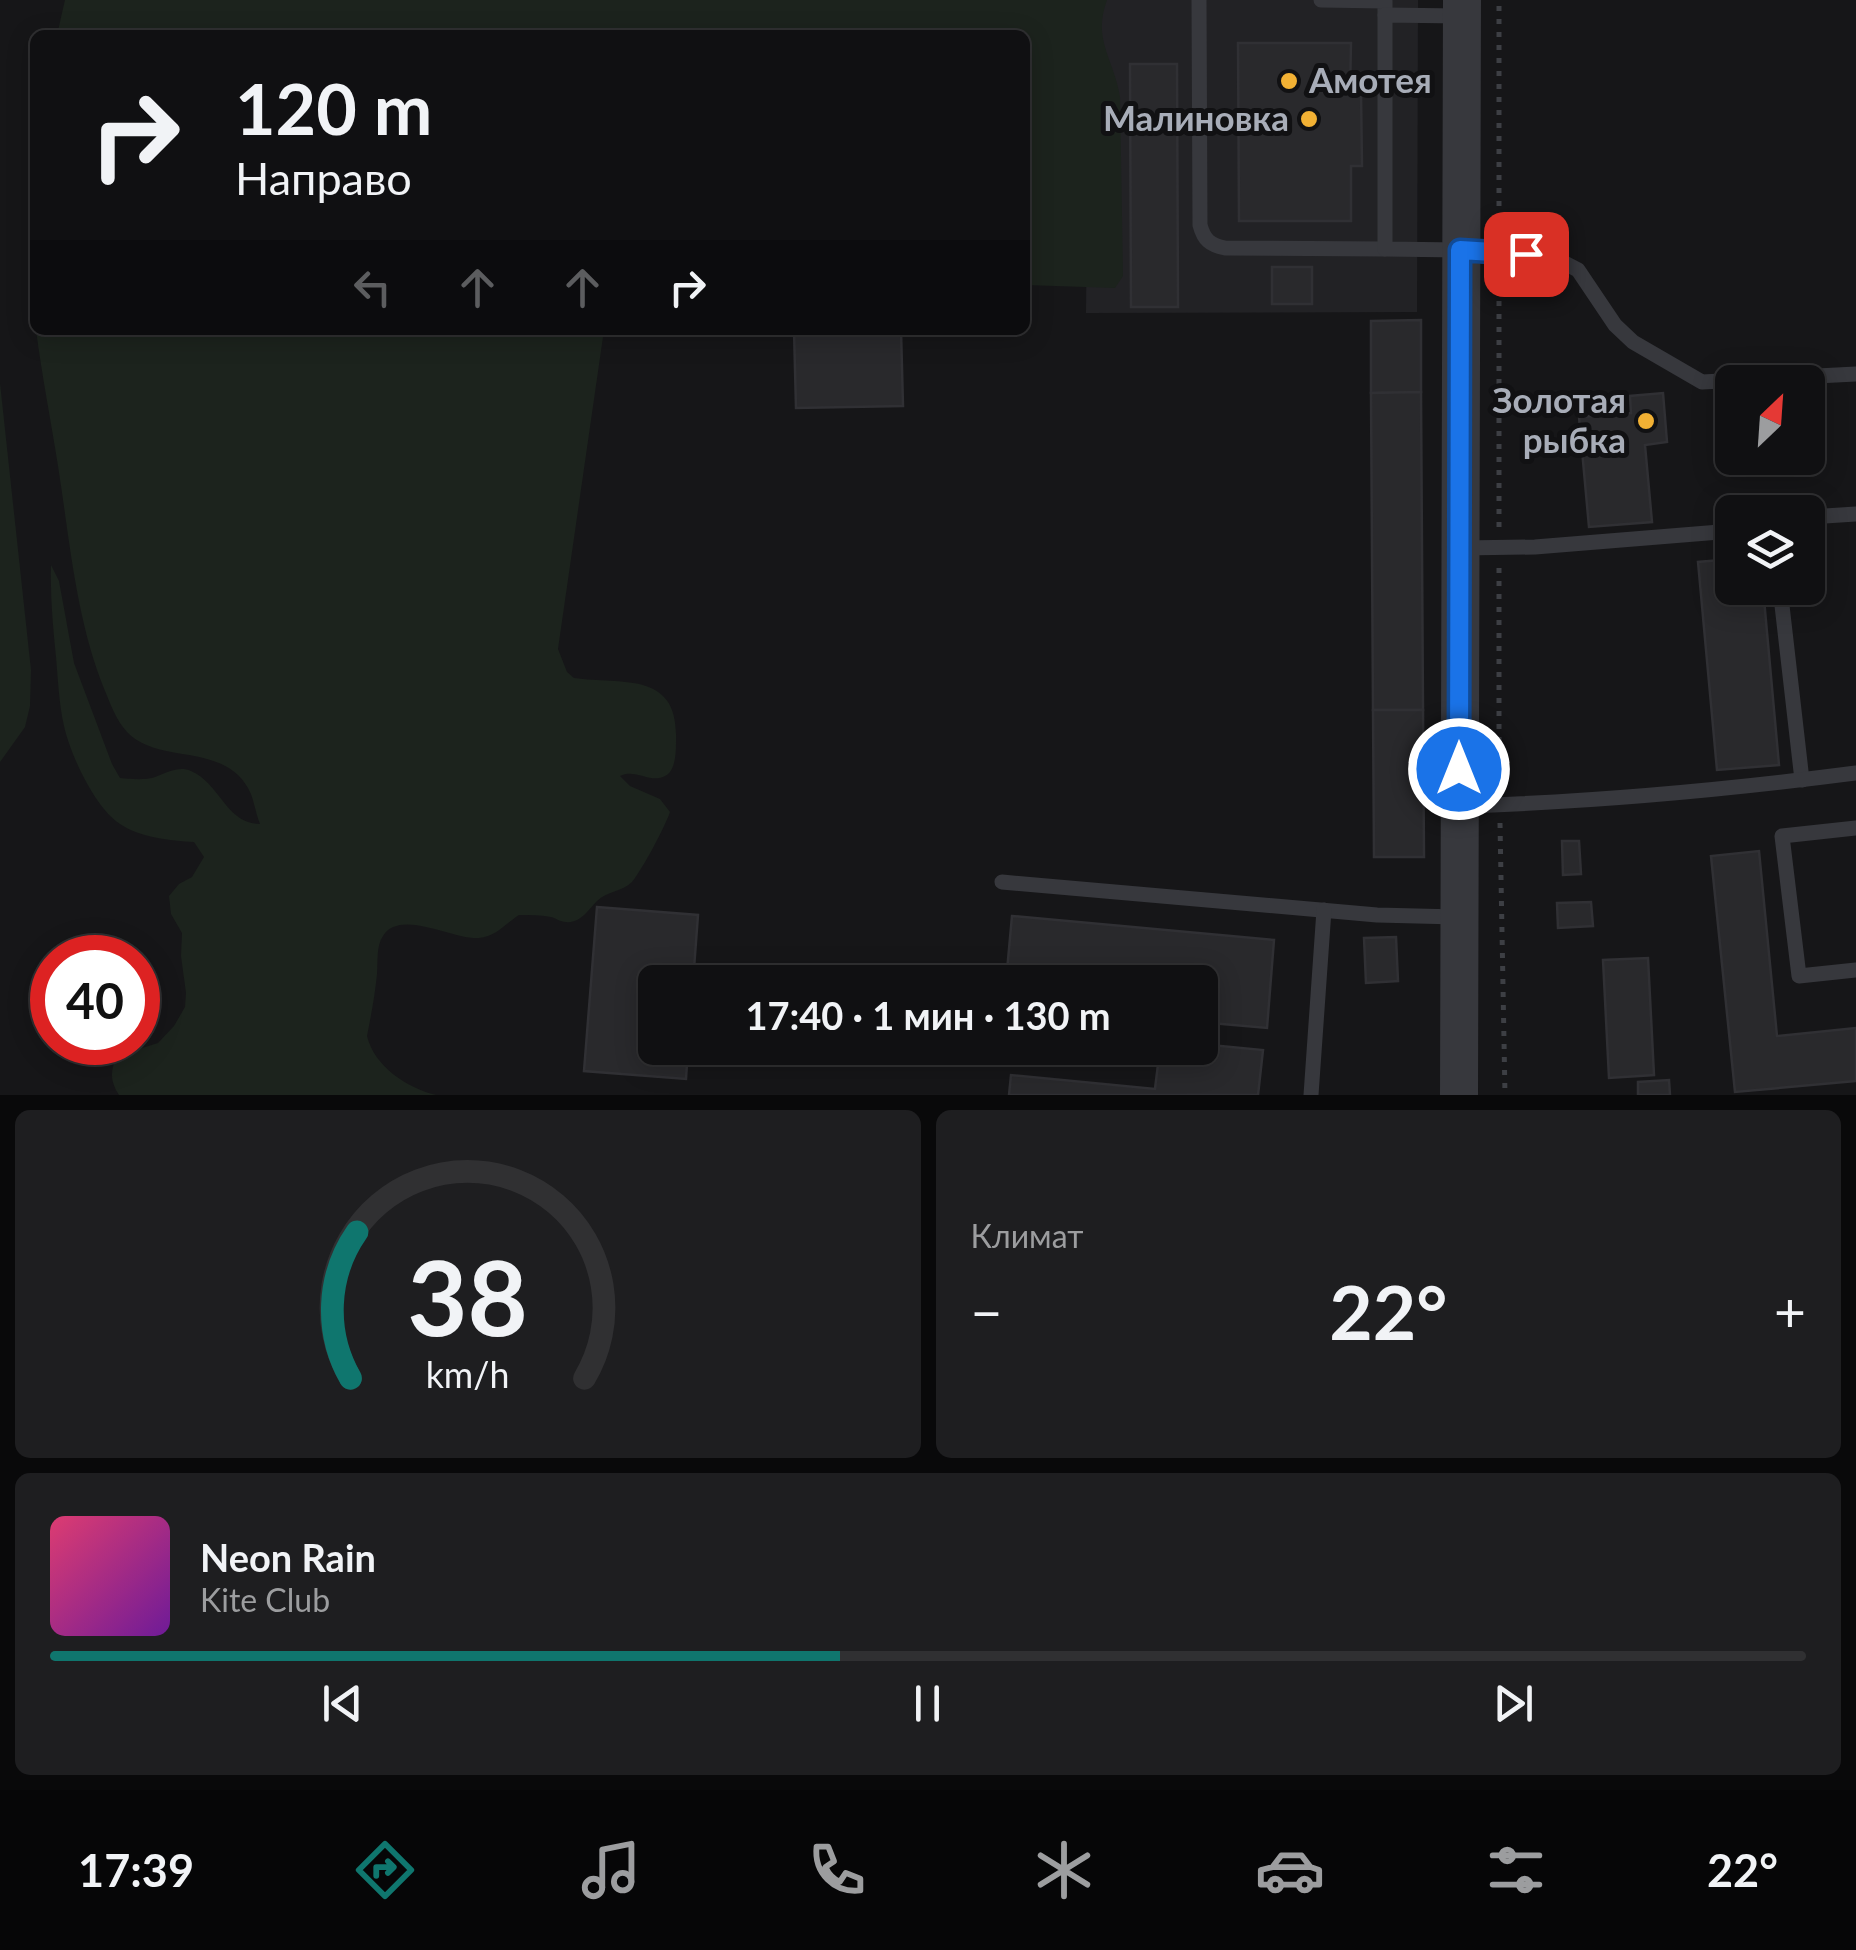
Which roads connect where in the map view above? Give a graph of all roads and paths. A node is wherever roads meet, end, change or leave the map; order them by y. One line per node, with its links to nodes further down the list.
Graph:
1 (1200, 0): 5 (lane)
2 (1320, 0): 3 (lane)
3 (1385, 5): 4 (lane); 5 (lane)
4 (1462, 8): 6 (street)
5 (1386, 249): 6 (lane)
6 (1460, 250): 7 (lane); 11 (street)
7 (1856, 374)
8 (1856, 514): 9 (lane)
9 (1825, 518)
10 (1715, 532): 11 (lane)
11 (1458, 548): 15 (street)
12 (1782, 605): 14 (lane)
13 (1856, 773): 14 (lane)
14 (1802, 780): 15 (lane)
15 (1459, 806): 19 (street)
16 (1856, 828): 20 (lane)
17 (1002, 882): 18 (lane)
18 (1324, 910): 19 (lane); 21 (lane)
19 (1459, 917): 22 (street)
20 (1856, 970)
21 (1311, 1095)
22 (1458, 1095)

